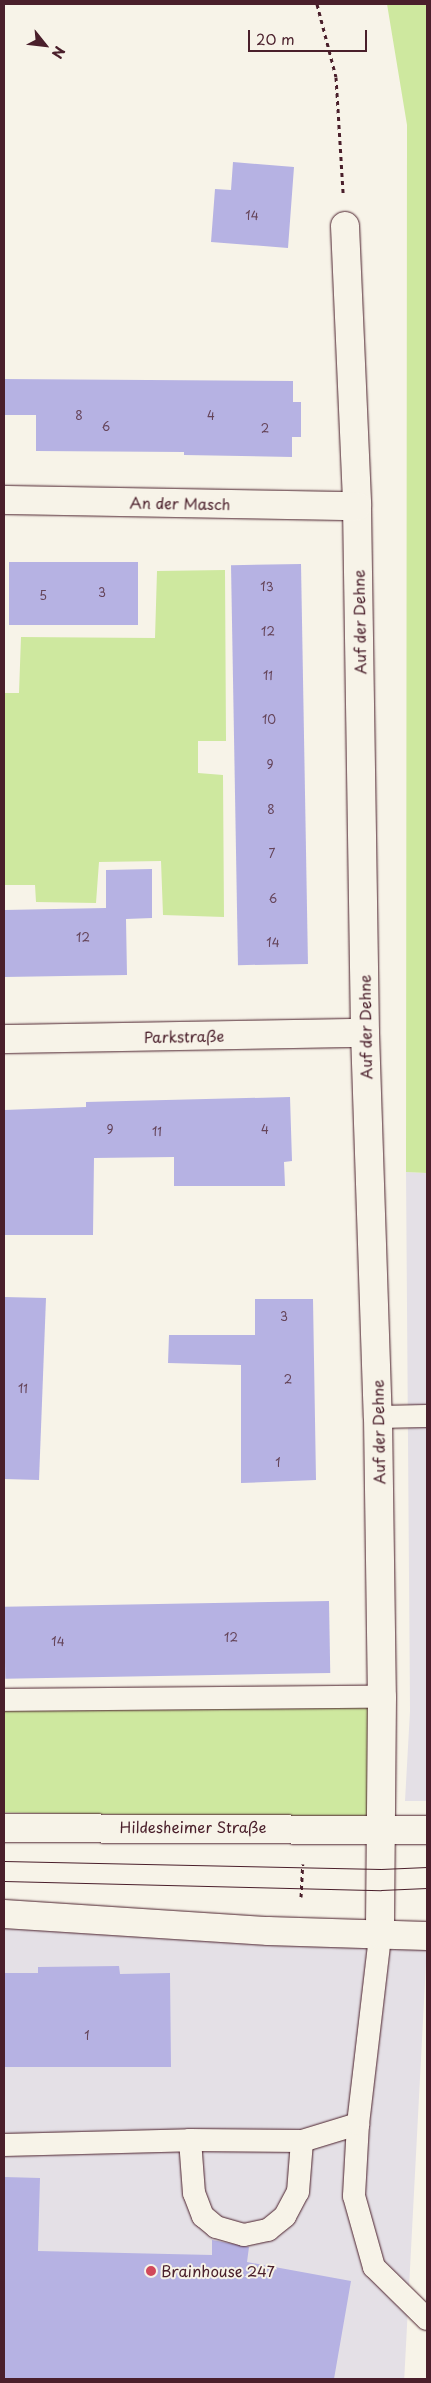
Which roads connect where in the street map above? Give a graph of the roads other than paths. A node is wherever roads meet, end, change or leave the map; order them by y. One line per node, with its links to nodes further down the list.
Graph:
1 (345, 226): 3 (street, Auf der Dehne)
2 (4, 500): 3 (street, An der Masch)
3 (357, 506): 4 (street, Auf der Dehne)
4 (365, 1033): 5 (street, Parkstraße); 7 (street, Auf der Dehne)
5 (4, 1039)
6 (427, 1416): 7 (lane)
7 (378, 1417): 8 (street, Auf der Dehne)
8 (382, 1697): 9 (lane); 11 (street, Auf der Dehne)
9 (4, 1700)
10 (4, 1828): 11 (street, Hildesheimer Straße)
11 (382, 1829): 12 (street, Hildesheimer Straße); 14 (street)
12 (427, 1830)
13 (4, 1914): 14 (street)
14 (380, 1936): 15 (street); 16 (lane)
15 (427, 1936)
16 (358, 2124): 18 (lane); 20 (lane)
17 (190, 2140): 18 (lane); 18 (lane); 19 (lane)
18 (302, 2141)
19 (4, 2145)
20 (427, 2319)

